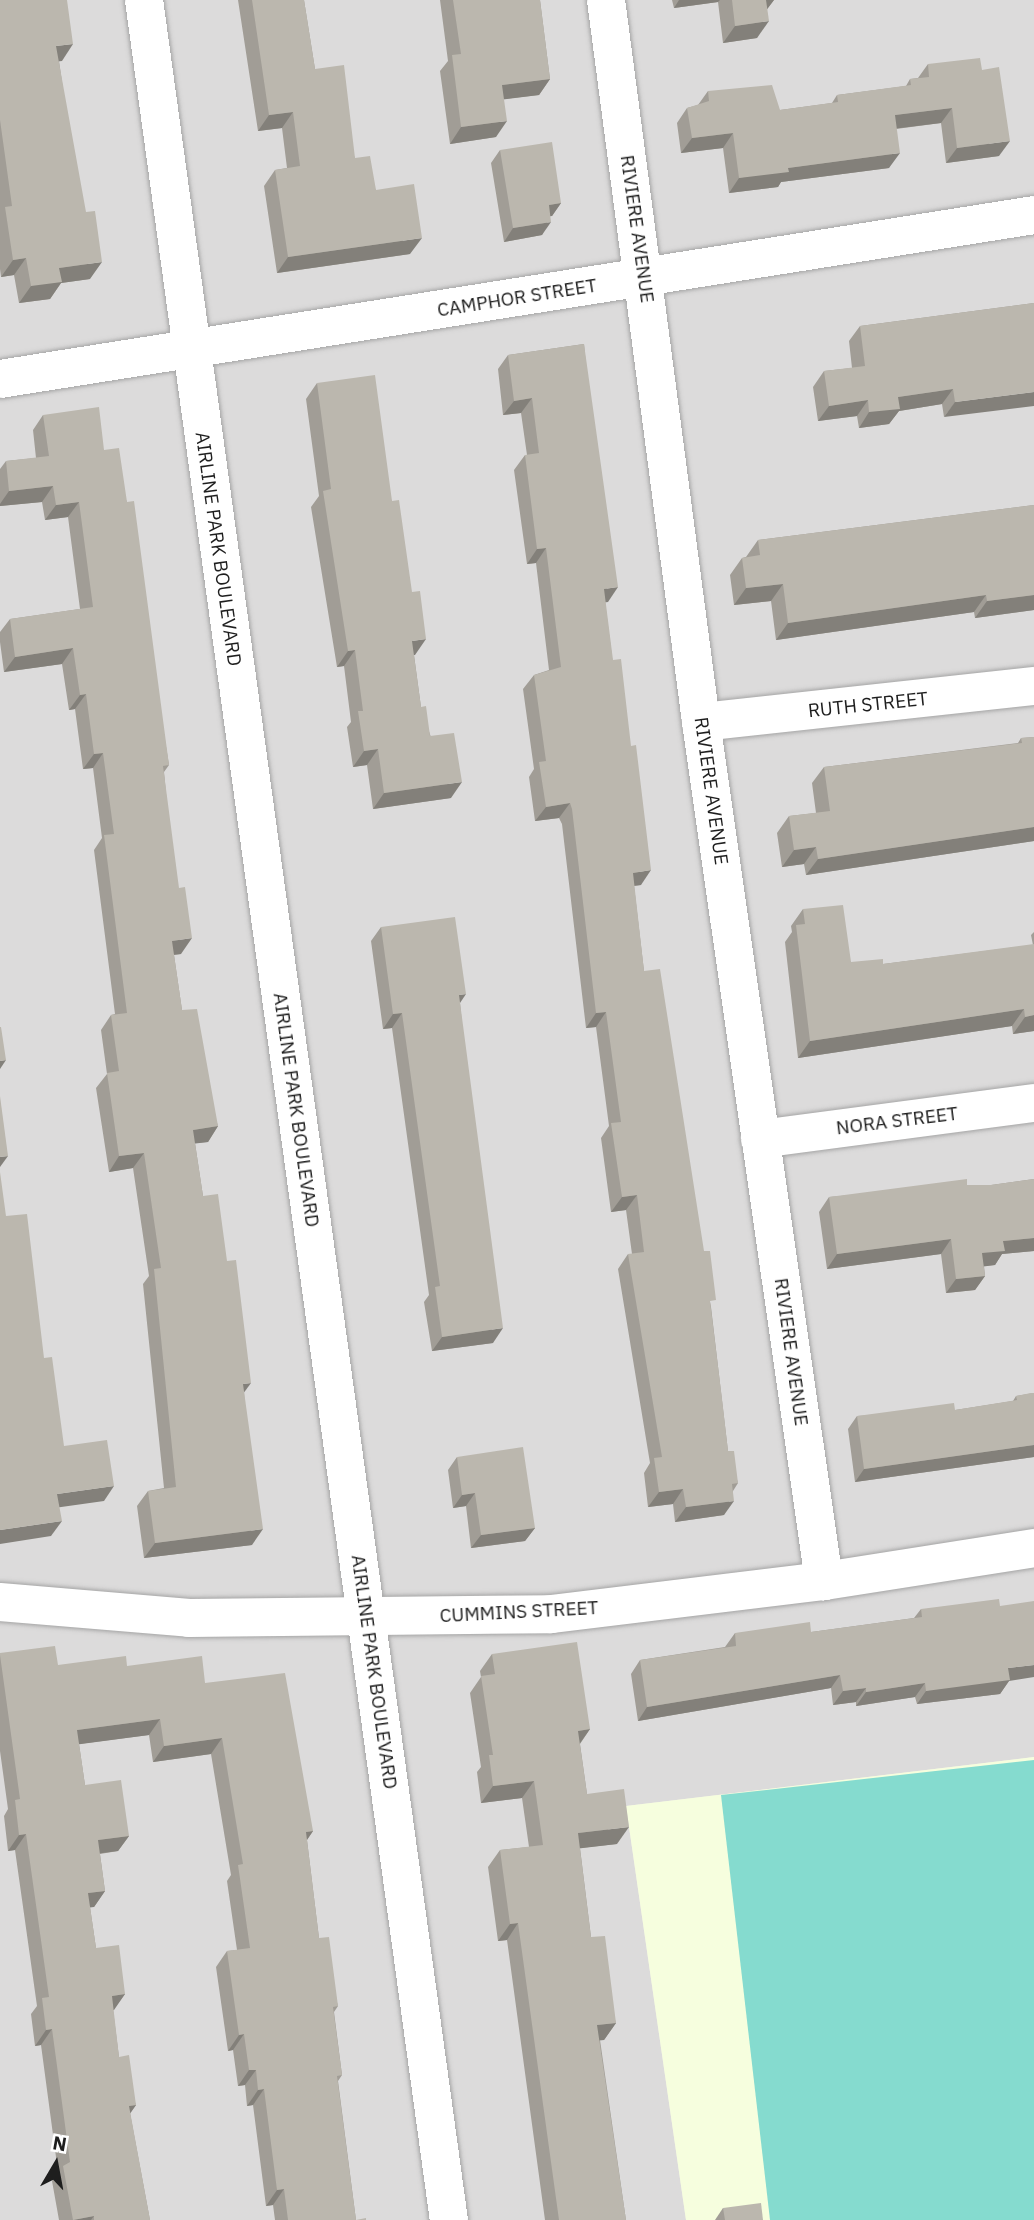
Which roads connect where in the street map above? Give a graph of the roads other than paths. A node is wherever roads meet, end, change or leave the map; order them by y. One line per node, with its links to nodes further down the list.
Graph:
1 (144, 0): 5 (street, AIRLINE PARK BOULEVARD)
2 (606, 0): 4 (street, RIVIERE AVENUE)
3 (1034, 215): 4 (street, CAMPHOR STREET)
4 (643, 277): 5 (street, CAMPHOR STREET); 8 (street, RIVIERE AVENUE)
5 (191, 352): 6 (street, CAMPHOR STREET); 14 (street, AIRLINE PARK BOULEVARD)
6 (0, 379)
7 (1034, 686): 8 (street, RUTH STREET)
8 (701, 722): 10 (street, RIVIERE AVENUE)
9 (1034, 1103): 10 (street, NORA STREET)
10 (760, 1139): 12 (street, RIVIERE AVENUE)
11 (1034, 1548): 12 (street, CUMMINS STREET)
12 (824, 1581): 14 (street, CUMMINS STREET)
13 (0, 1602): 14 (street, CUMMINS STREET)
14 (366, 1617): 15 (street, AIRLINE PARK BOULEVARD)
15 (449, 2220)

